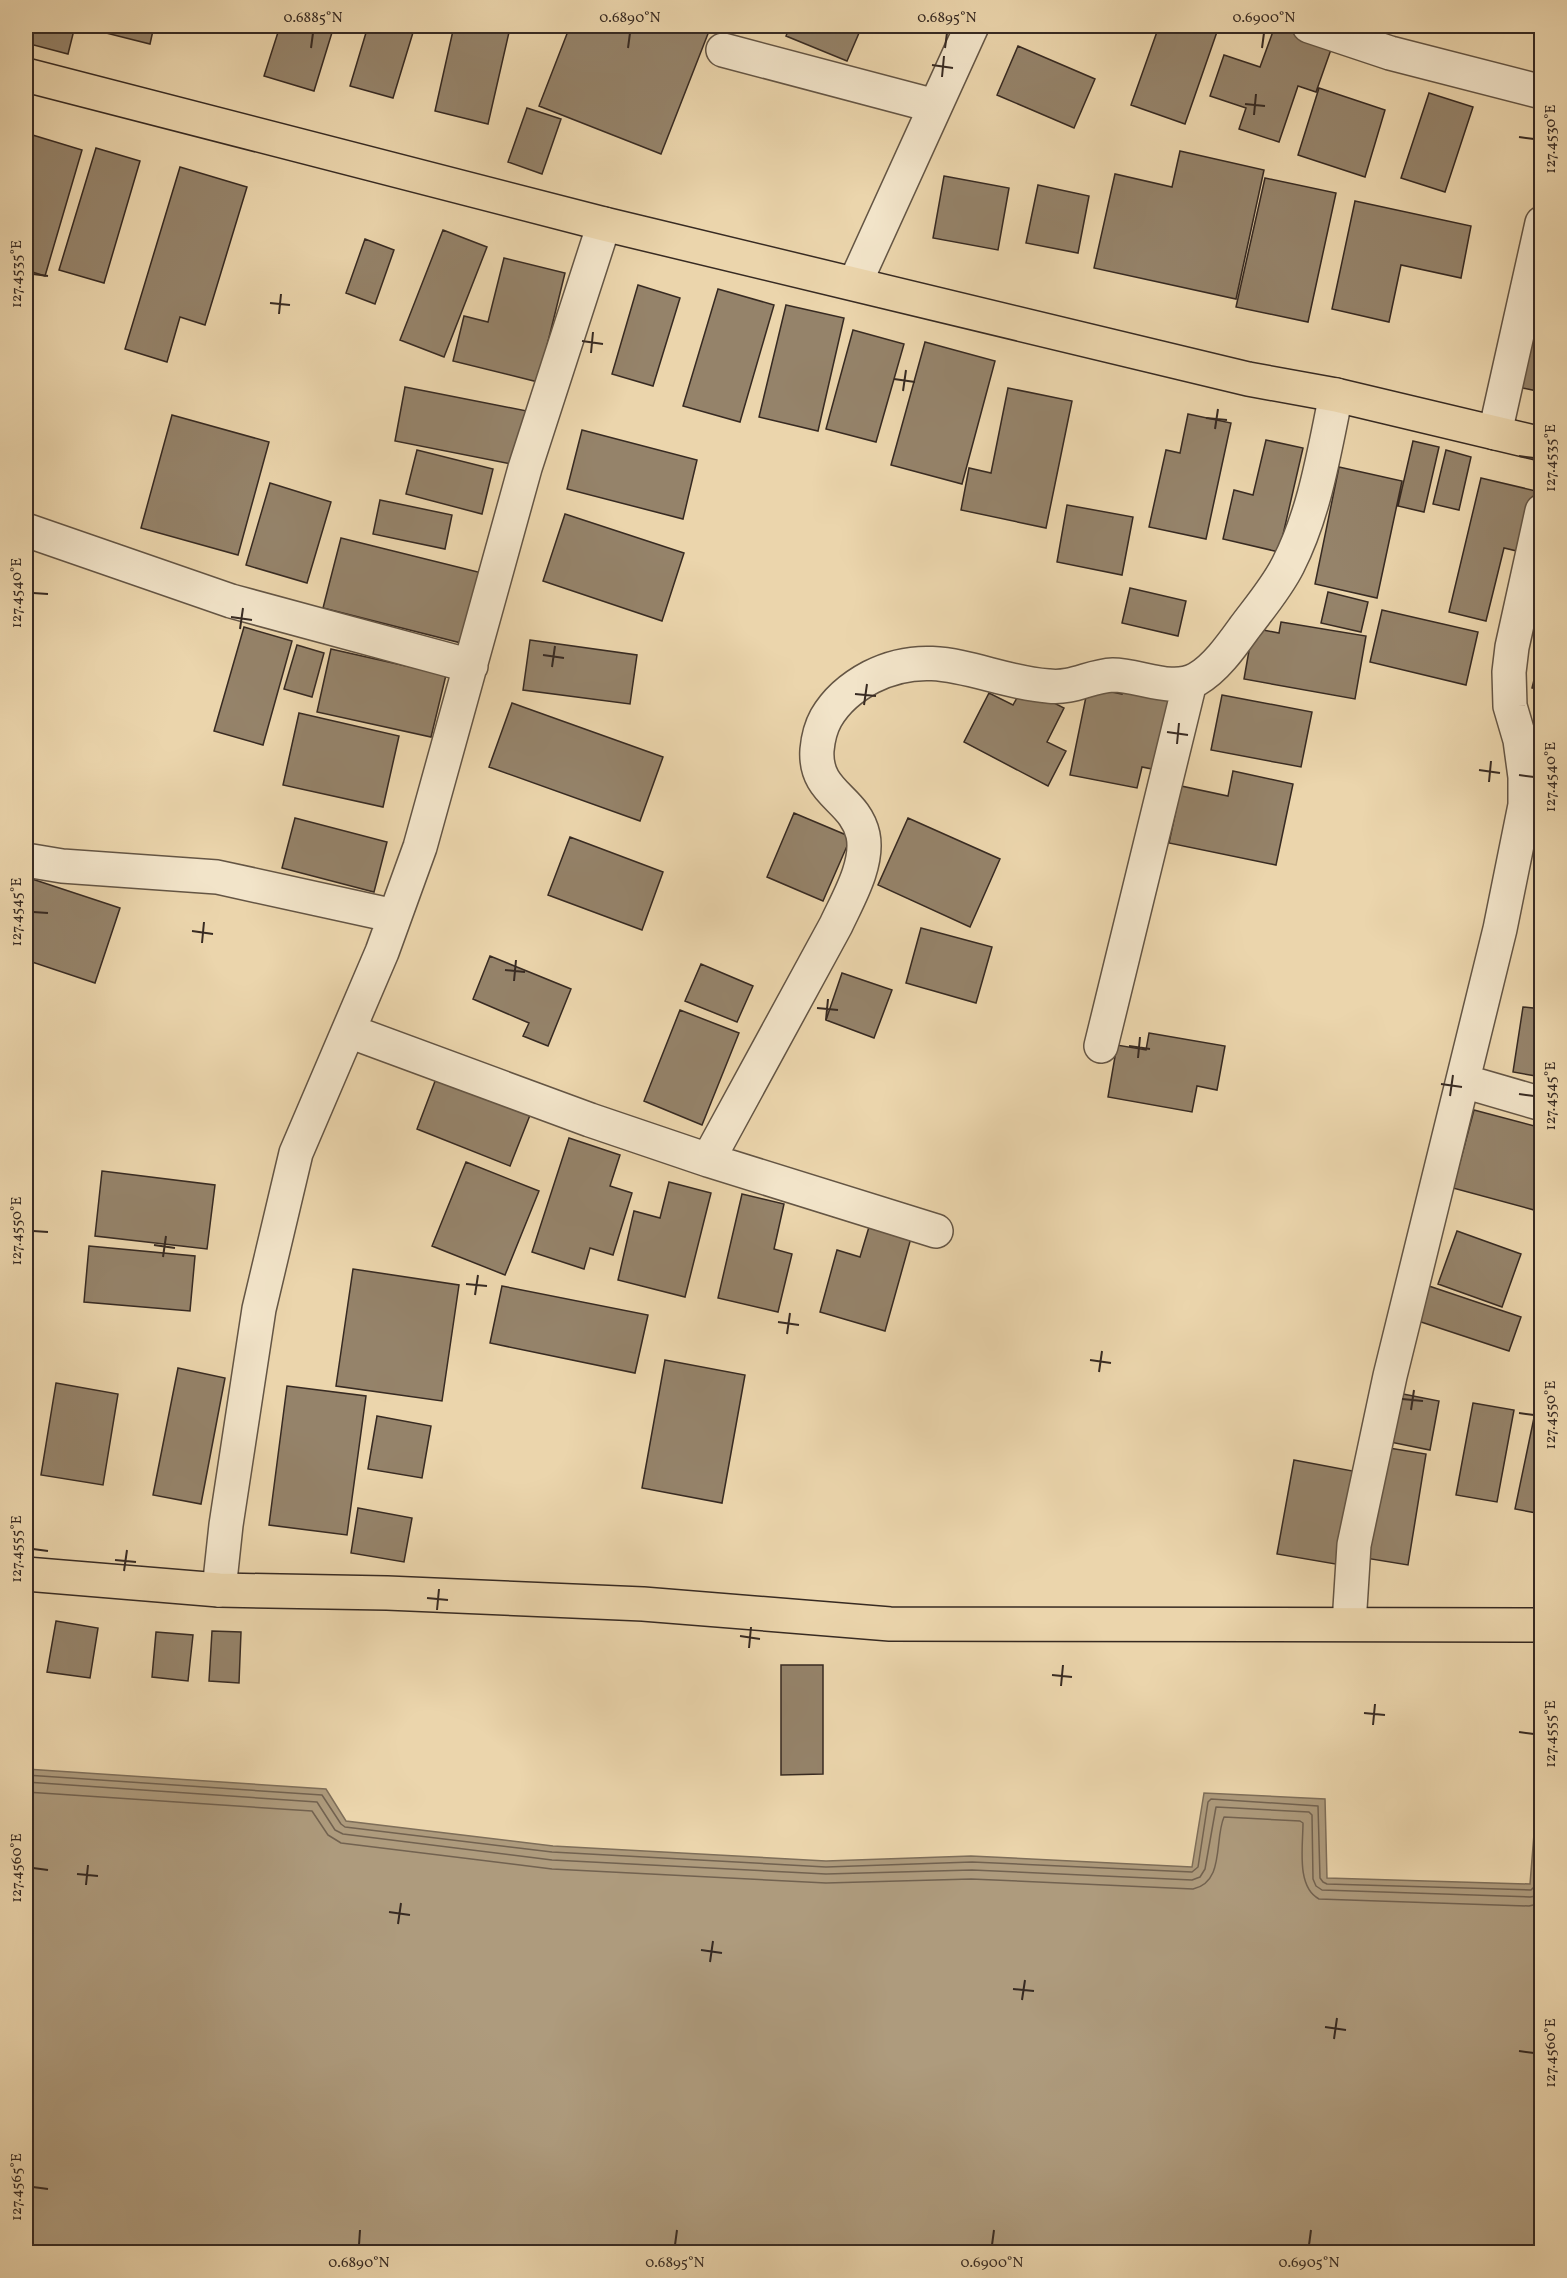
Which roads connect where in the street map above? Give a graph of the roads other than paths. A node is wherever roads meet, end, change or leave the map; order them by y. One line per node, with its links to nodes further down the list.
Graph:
1 (972, 26): 6 (street)
2 (1310, 26): 5 (street)
3 (723, 50): 6 (street)
4 (26, 75): 7 (highway)
5 (1542, 92)
6 (935, 106): 9 (street)
7 (603, 224): 9 (highway); 15 (street)
8 (1540, 235): 11 (street)
9 (855, 283): 10 (highway)
10 (1336, 395): 11 (highway); 16 (street)
11 (1495, 433): 12 (highway)
12 (1542, 444)
13 (1542, 511): 21 (street)
14 (26, 530): 15 (street)
15 (471, 666): 18 (street)
16 (1190, 682): 20 (street); 23 (street)
17 (26, 860): 18 (street)
18 (395, 916): 19 (street)
19 (349, 1031): 23 (street); 26 (street)
20 (1101, 1046)
21 (1463, 1082): 22 (street); 27 (street)
22 (1542, 1104)
23 (708, 1160): 24 (street)
24 (936, 1231)
25 (26, 1574): 26 (highway)
26 (219, 1590): 27 (highway)
27 (1349, 1624): 28 (highway)
28 (1542, 1625)

